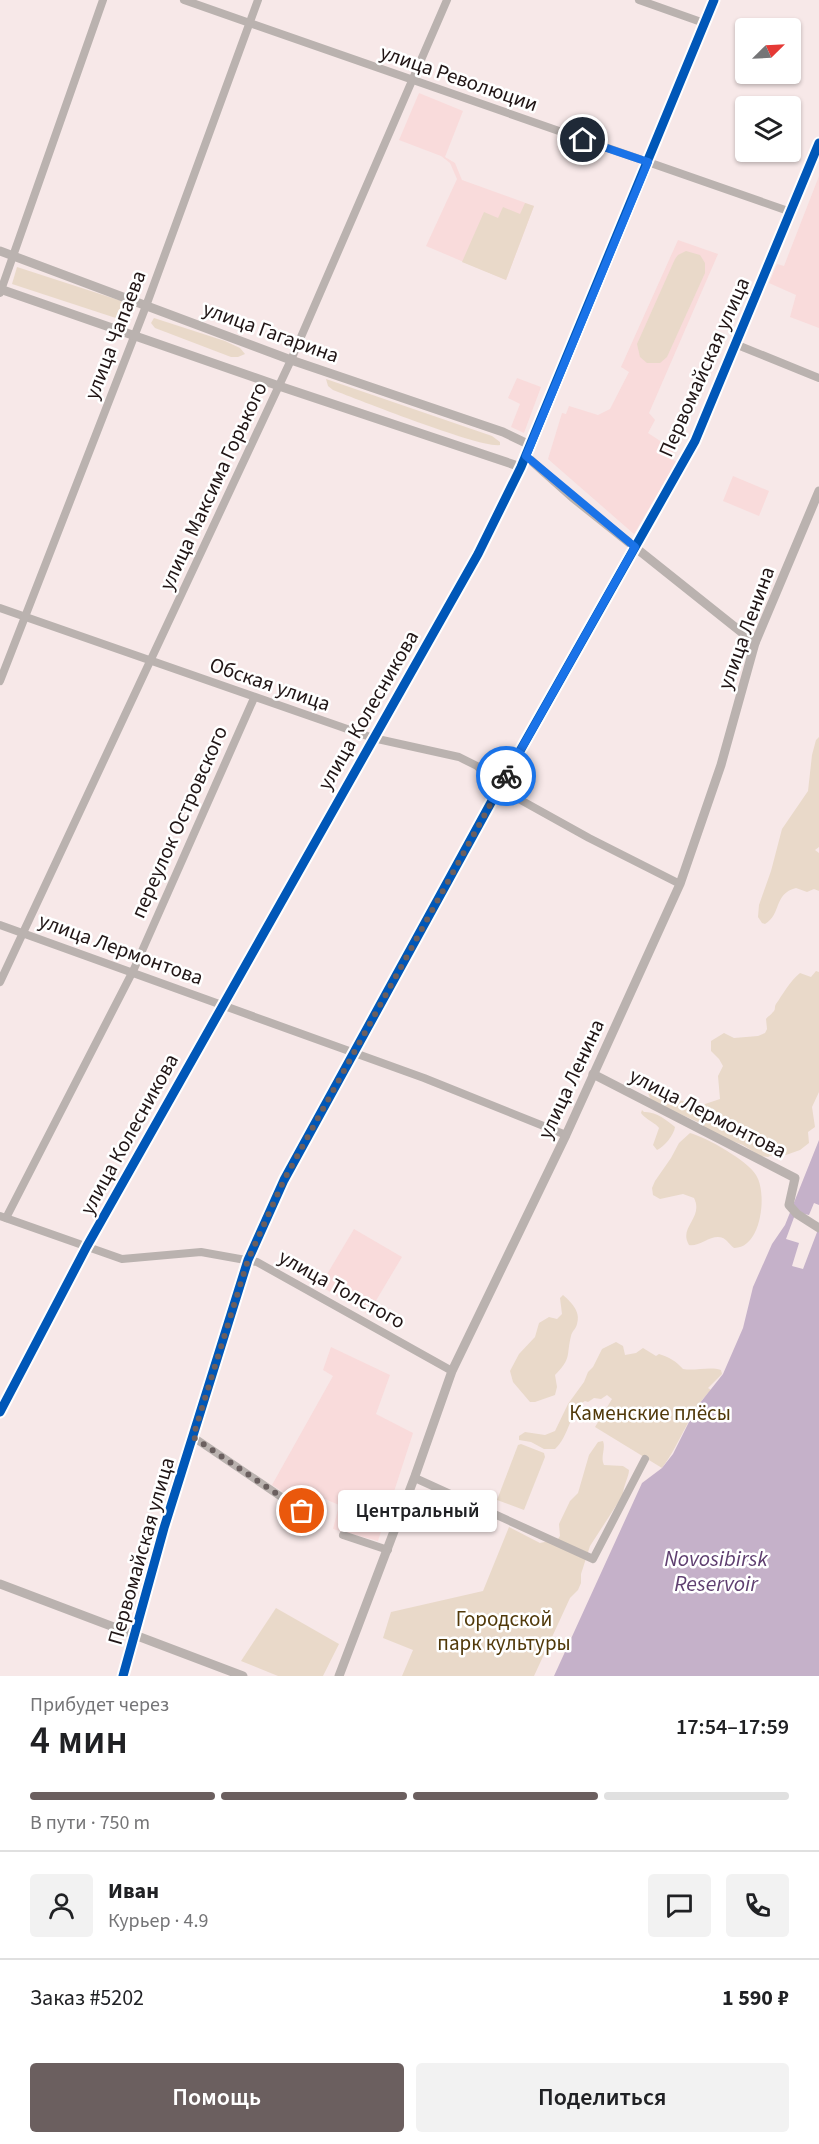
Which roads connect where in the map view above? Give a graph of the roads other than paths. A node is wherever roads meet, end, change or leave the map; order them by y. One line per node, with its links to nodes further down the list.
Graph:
1 (103, 0): 14 (street)
2 (184, 0): 7 (street, улица Революции)
3 (258, 0): 7 (street, улица Чапаева)
4 (447, 0): 9 (street, улица Максима Горького)
5 (639, 0): 8 (street)
6 (714, 0): 8 (street, улица Колесникова)
7 (249, 23): 9 (street, улица Революции); 16 (street, улица Чапаева)
8 (704, 23): 11 (street, улица Колесникова)
9 (412, 80): 11 (street, улица Революции); 19 (street, улица Максима Горького)
10 (819, 143): 12 (street, Первомайская улица)
11 (648, 162): 12 (street, улица Революции); 22 (street, улица Колесникова)
12 (790, 212): 18 (street, Первомайская улица)
13 (0, 251): 14 (street, улица Гагарина)
14 (14, 256): 15 (street); 16 (street, улица Гагарина)
15 (0, 291): 17 (street)
16 (146, 306): 17 (street, улица Чапаева); 19 (street, улица Гагарина)
17 (135, 335): 21 (street); 28 (street, улица Чапаева)
18 (735, 344): 20 (street); 26 (street, Первомайская улица)
19 (291, 360): 21 (street, улица Максима Горького); 22 (street, улица Гагарина)
20 (819, 378)
21 (279, 386): 24 (street); 30 (street, улица Максима Горького)
22 (530, 445): 23 (street, улица Колесникова)
23 (526, 456): 24 (street, улица Колесникова); 26 (street)
24 (521, 467): 33 (street, улица Колесникова)
25 (819, 491): 29 (street, улица Ленина)
26 (635, 547): 29 (street); 34 (street, Первомайская улица)
27 (0, 608): 28 (street, Обская улица)
28 (25, 617): 30 (street, Обская улица); 31 (street, улица Чапаева)
29 (755, 644): 35 (street, улица Ленина)
30 (152, 662): 32 (street, Обская улица); 37 (street, улица Максима Горького)
31 (0, 681)
32 (254, 698): 33 (street, Обская улица); 38 (street, переулок Островского)
33 (373, 738): 34 (street, Обская улица); 40 (street, улица Колесникова)
34 (499, 788): 35 (street, Обская улица); 41 (street, Первомайская улица)
35 (680, 884): 42 (street, улица Ленина)
36 (0, 925): 37 (street, улица Лермонтова)
37 (24, 933): 38 (street, улица Лермонтова); 39 (street, улица Максима Горького)
38 (132, 971): 40 (street, улица Лермонтова); 44 (street, переулок Островского)
39 (0, 982)
40 (222, 1005): 41 (street, улица Лермонтова); 46 (street, улица Колесникова)
41 (354, 1053): 43 (street, улица Лермонтова); 47 (street, Первомайская улица)
42 (593, 1074): 43 (street, улица Ленина); 45 (street, улица Лермонтова)
43 (566, 1135): 48 (street, улица Ленина)
44 (3, 1217): 46 (street, улица Толстого)
45 (819, 1228)
46 (87, 1246): 47 (street, улица Толстого); 49 (street, улица Колесникова)
47 (248, 1260): 48 (street, улица Толстого); 50 (street, Первомайская улица)
48 (453, 1371): 52 (street, улица Ленина)
49 (0, 1412)
50 (193, 1437): 53 (street); 57 (street, Первомайская улица)
51 (645, 1459): 52 (street)
52 (415, 1478): 55 (street, улица Ленина)
53 (302, 1511)
54 (343, 1535): 55 (street)
55 (388, 1550): 60 (street, улица Ленина)
56 (0, 1584): 57 (street)
57 (136, 1634): 58 (street, Первомайская улица); 59 (street)
58 (123, 1676)
59 (243, 1676)
60 (339, 1676)

